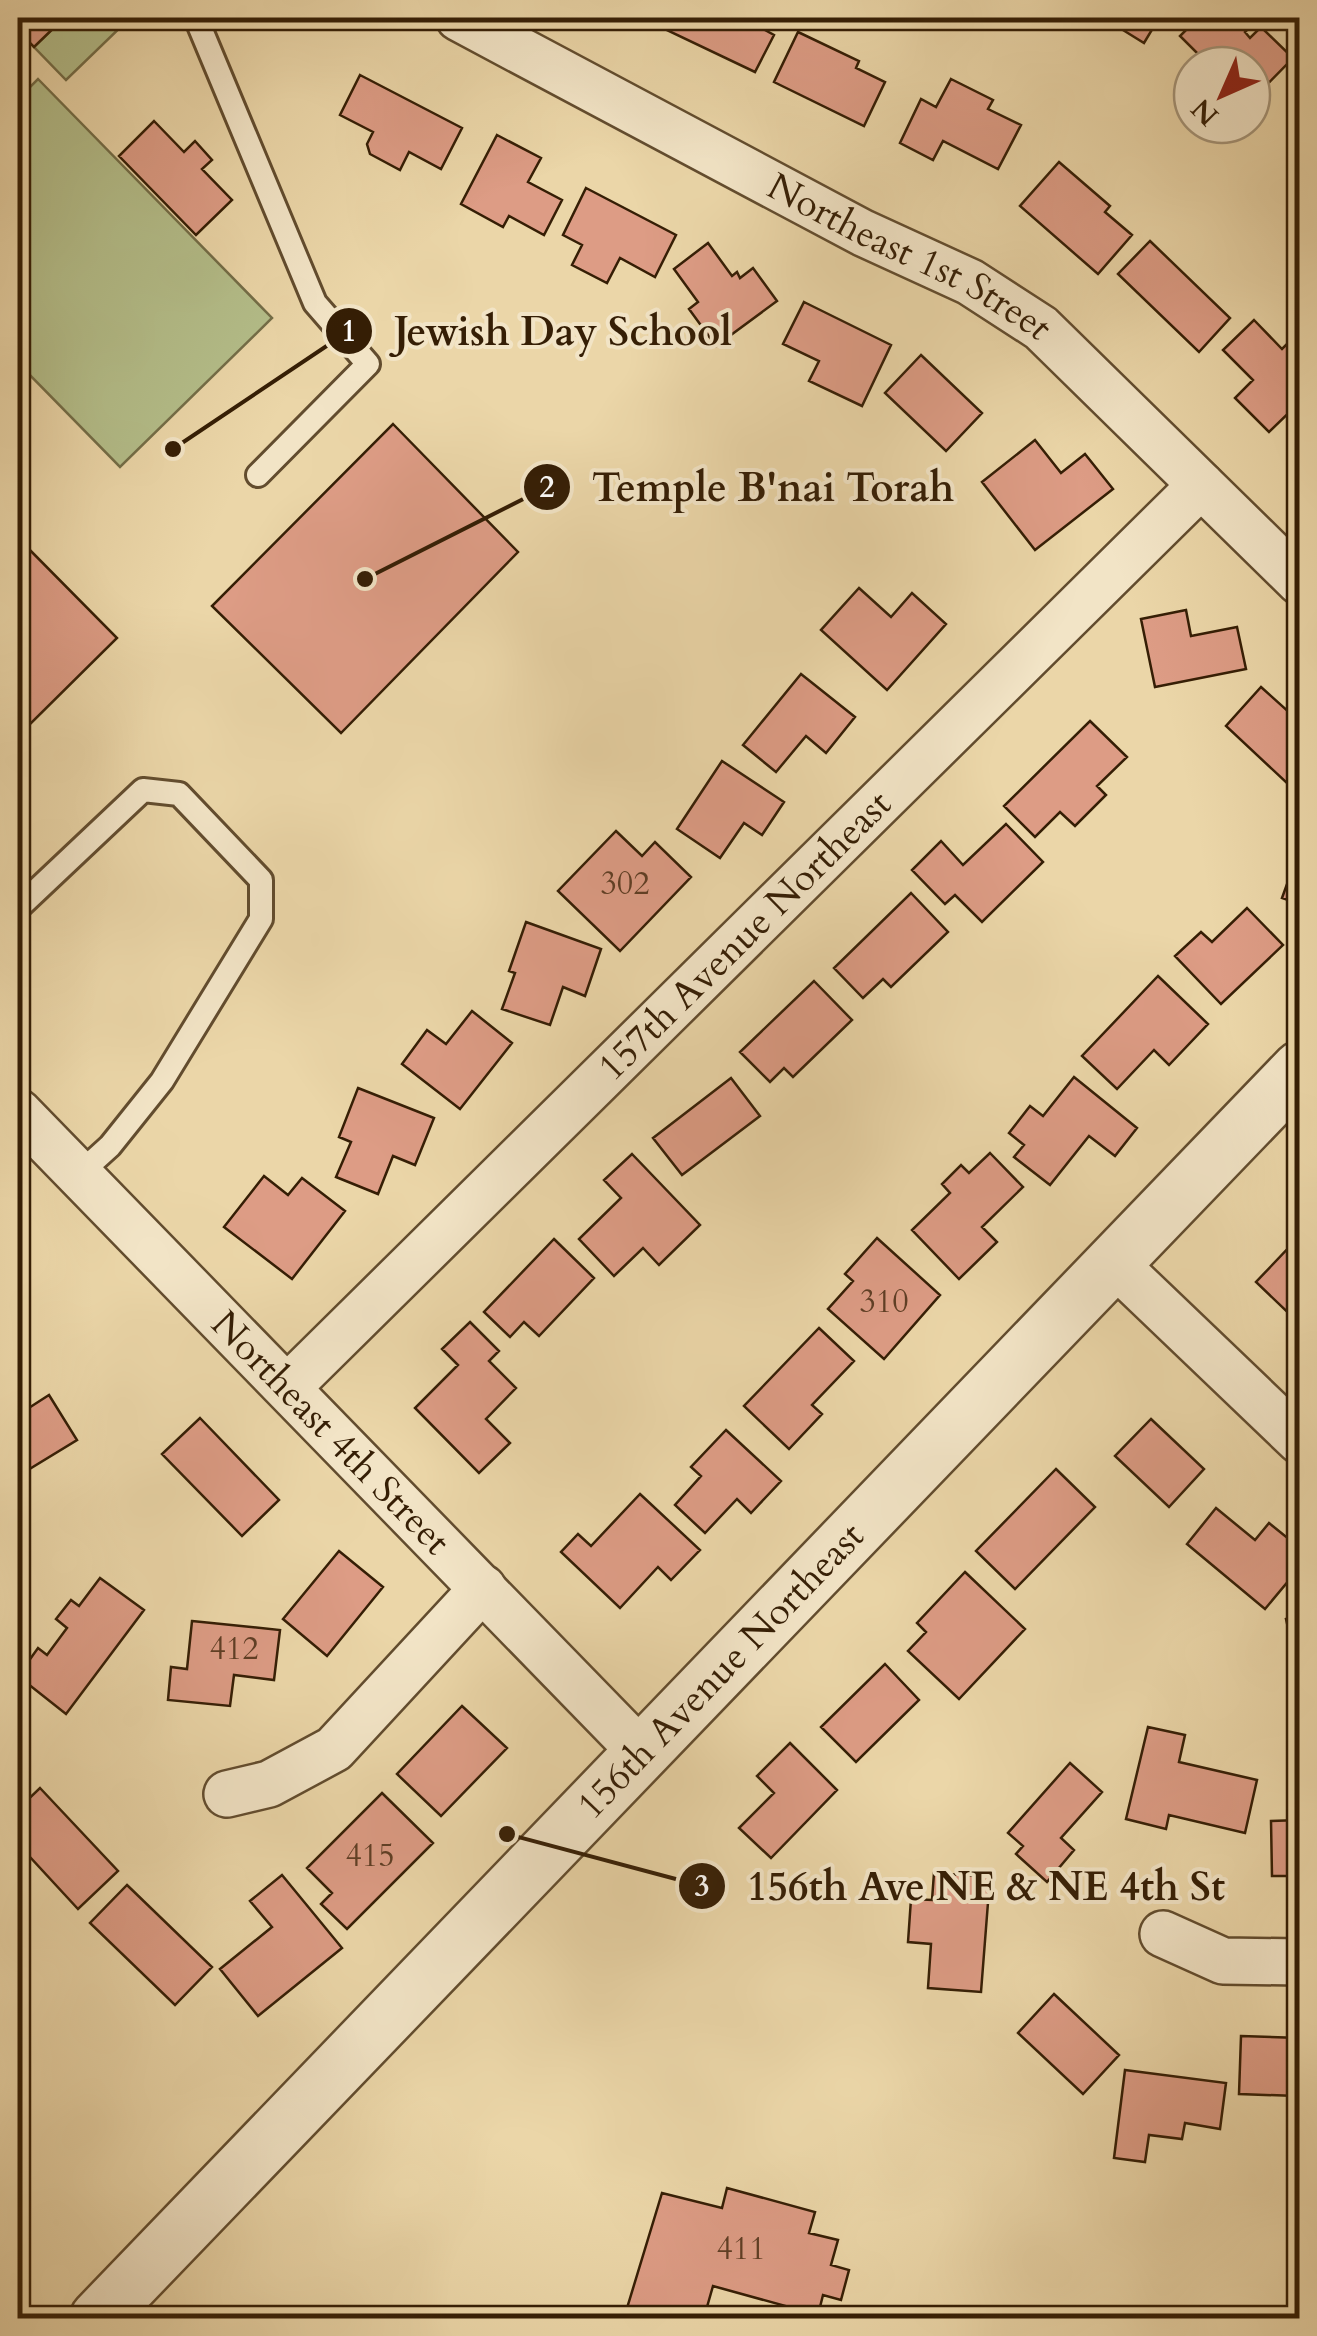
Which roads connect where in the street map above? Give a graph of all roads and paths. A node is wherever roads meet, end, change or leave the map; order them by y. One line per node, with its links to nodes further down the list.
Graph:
1 (196, 18): 3 (lane)
2 (459, 18): 4 (street, Northeast 1st Street)
3 (258, 475)
4 (1201, 484): 5 (street, Northeast 1st Street); 11 (street, 157th Avenue Northeast)
5 (1300, 582)
6 (18, 908): 9 (lane)
7 (1300, 1069): 10 (street, 156th Avenue Northeast)
8 (18, 1112): 9 (street, Northeast 4th Street)
9 (78, 1175): 11 (street, Northeast 4th Street)
10 (1114, 1263): 12 (street); 14 (street, 156th Avenue Northeast)
11 (288, 1387): 13 (street, Northeast 4th Street)
12 (1300, 1441)
13 (482, 1588): 14 (street, Northeast 4th Street); 15 (street)
14 (643, 1754): 18 (street, 156th Avenue Northeast)
15 (227, 1794)
16 (1163, 1934): 17 (street)
17 (1300, 1962)
18 (98, 2318)

